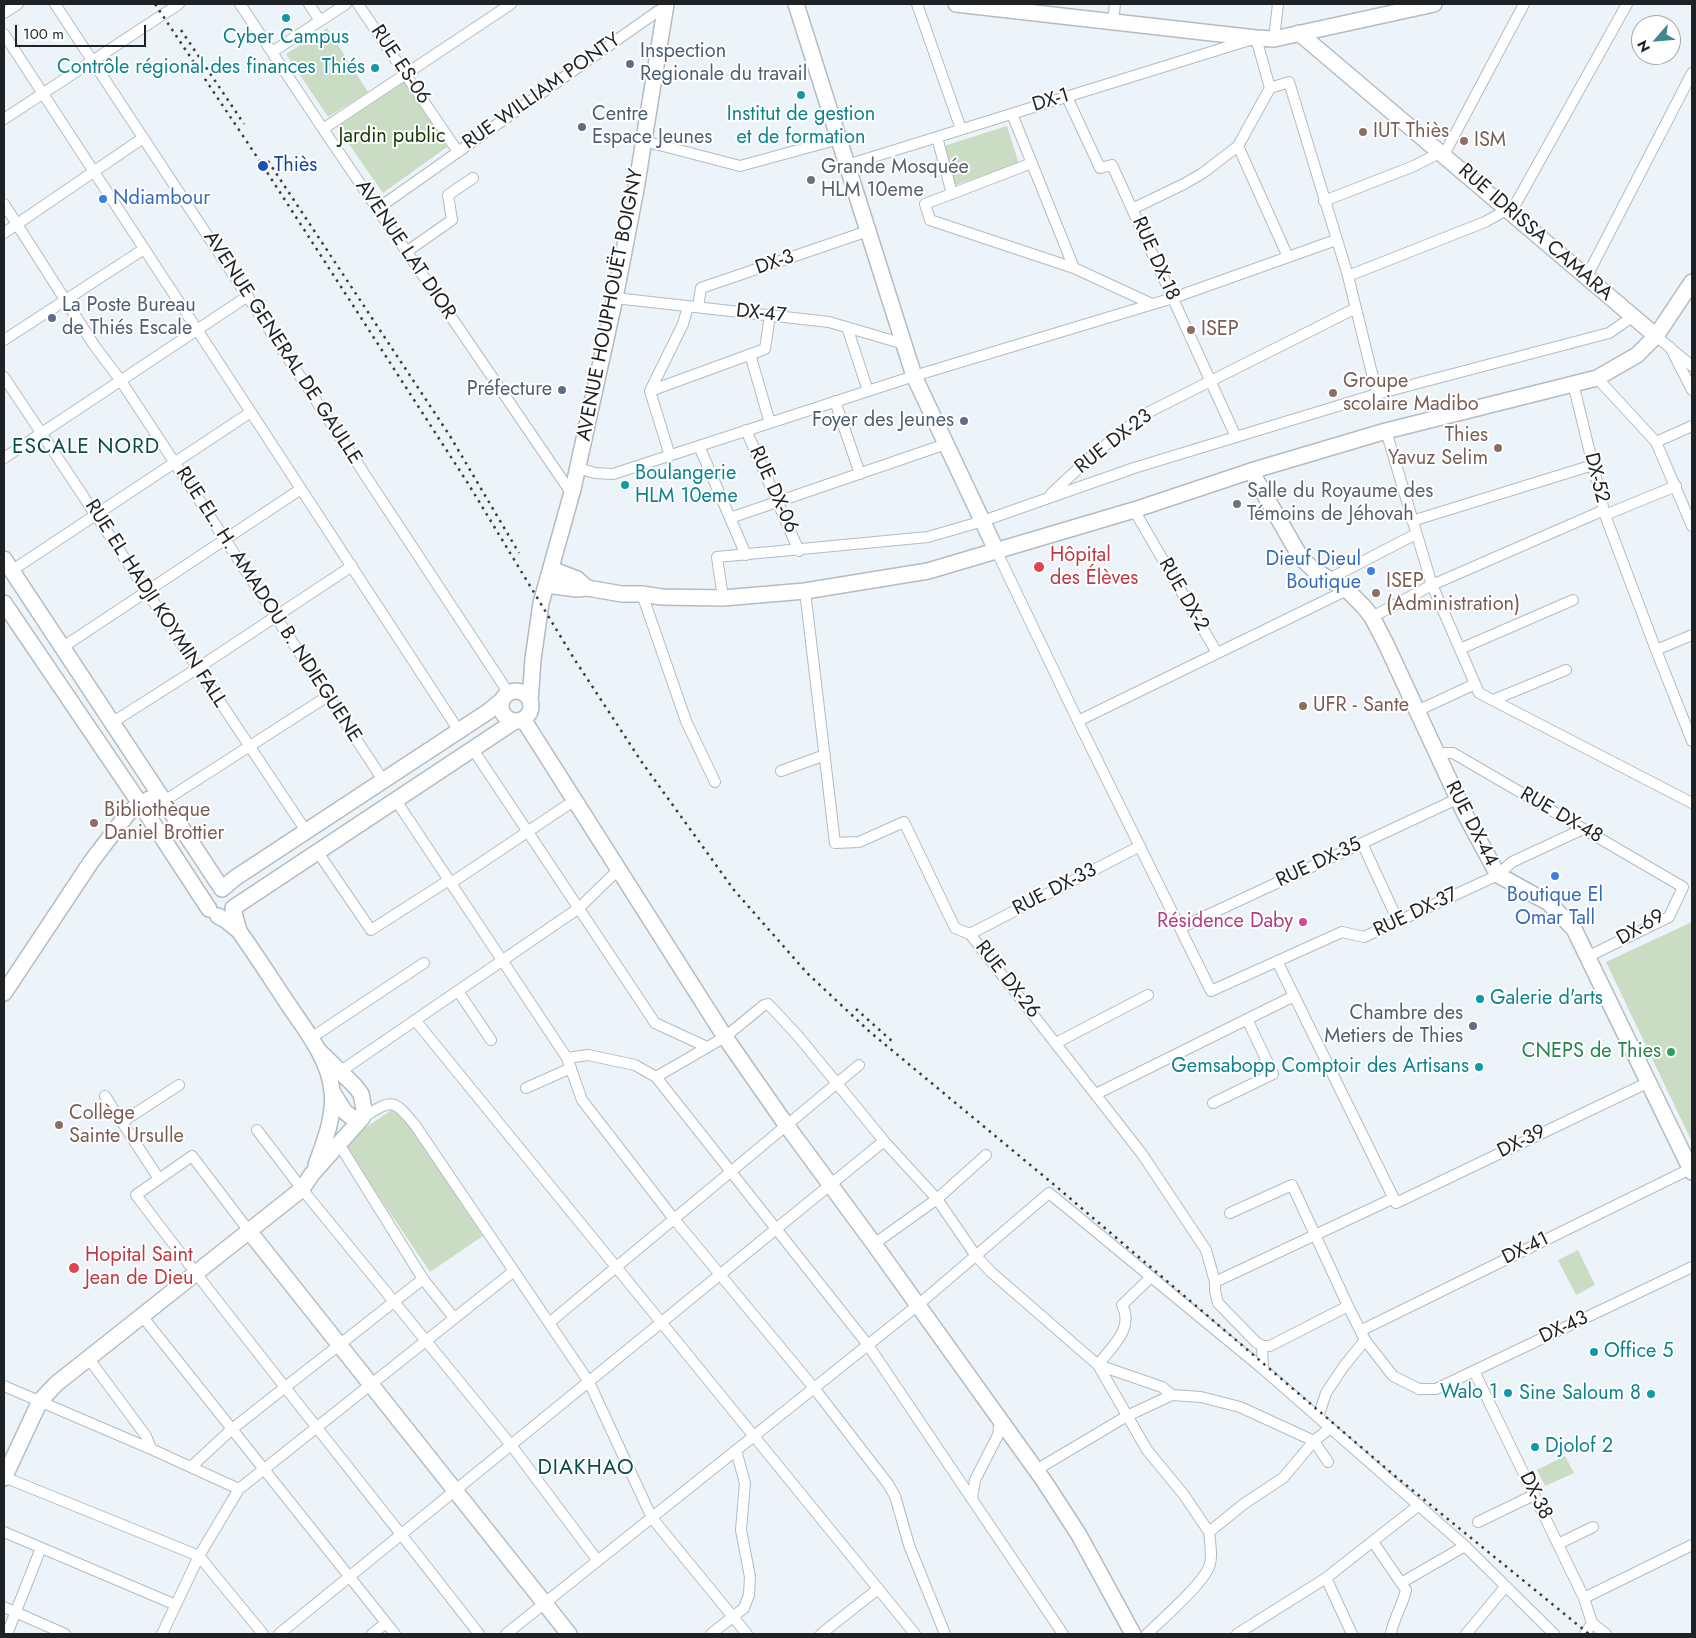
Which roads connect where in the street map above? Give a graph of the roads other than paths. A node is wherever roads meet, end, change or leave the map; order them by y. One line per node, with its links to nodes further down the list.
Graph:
1 (18, 4): 19 (street)
2 (55, 4): 27 (street, AVENUE GENERAL DE GAULLE)
3 (179, 4): 27 (street)
4 (240, 4): 26 (street, AVENUE LAT DIOR)
5 (309, 4): 20 (street)
6 (346, 4): 20 (street)
7 (358, 4): 29 (street, RUE ES-06)
8 (511, 4): 29 (street)
9 (796, 4): 39 (street)
10 (917, 4): 36 (street)
11 (956, 4): 21 (street)
12 (1115, 4): 21 (street)
13 (1278, 4): 25 (street)
14 (1434, 4): 18 (street)
15 (1524, 4): 43 (street)
16 (1626, 4): 53 (street)
17 (661, 8): 40 (street, AVENUE HOUPHOUËT BOIGNY); 42 (street, RUE WILLIAM PONTY)
18 (1390, 9): 23 (street)
19 (4, 13)
20 (320, 21): 26 (street)
21 (1113, 22): 24 (street)
22 (4, 34): 31 (street)
23 (1299, 34): 25 (street); 43 (street, RUE IDRISSA CAMARA)
24 (1256, 38): 25 (street); 30 (street); 32 (street, DX-1)
25 (1274, 39)
26 (272, 52): 35 (street, AVENUE LAT DIOR)
27 (93, 60): 31 (street); 38 (street, AVENUE GENERAL DE GAULLE)
28 (1692, 73): 63 (street)
29 (406, 74): 35 (street); 42 (street, RUE ES-06)
30 (1270, 88): 41 (street); 49 (street)
31 (43, 94): 34 (street); 46 (street)
32 (1067, 97): 33 (street, DX-1); 52 (street, RUE DX-18)
33 (1012, 114): 36 (street, DX-1); 44 (street)
34 (4, 119)
35 (323, 129): 51 (street, AVENUE LAT DIOR)
36 (961, 129): 37 (street, DX-1)
37 (937, 137): 45 (street, DX-1); 48 (street)
38 (143, 138): 46 (street); 65 (street, AVENUE GENERAL DE GAULLE)
39 (839, 139): 40 (street); 45 (street)
40 (644, 141): 66 (street, AVENUE HOUPHOUËT BOIGNY)
41 (1238, 146): 52 (street); 60 (street)
42 (458, 152): 51 (street, RUE WILLIAM PONTY)
43 (1440, 152): 49 (street); 53 (street, RUE IDRISSA CAMARA)
44 (1032, 163): 48 (street); 61 (street)
45 (847, 165): 55 (street)
46 (94, 171): 54 (street); 58 (street)
47 (473, 178): 59 (street)
48 (952, 194): 61 (street)
49 (1324, 200): 57 (street)
50 (4, 204): 54 (street, RUE EL. H. AMADOU B. NDIEGUENE)
51 (377, 209): 59 (street, AVENUE LAT DIOR)
52 (1132, 209): 67 (street, RUE DX-18)
53 (1508, 209): 62 (street); 63 (street, RUE IDRISSA CAMARA)
54 (17, 224): 56 (street); 68 (street, RUE EL. H. AMADOU B. NDIEGUENE)
55 (868, 231): 70 (street, DX-3); 78 (street)
56 (4, 233)
57 (1336, 240): 60 (street); 62 (street)
58 (144, 249): 68 (street); 75 (street)
59 (406, 252): 112 (street, AVENUE LAT DIOR)
60 (1288, 257): 67 (street)
61 (1074, 268): 69 (street)
62 (1348, 276): 71 (street)
63 (1586, 278): 73 (street, RUE IDRISSA CAMARA)
64 (1690, 290): 76 (street)
65 (248, 296): 75 (street); 152 (street, AVENUE GENERAL DE GAULLE)
66 (615, 298): 70 (street, DX-47); 107 (street, AVENUE HOUPHOUËT BOIGNY)
67 (1173, 298): 69 (street); 86 (street, RUE DX-18)
68 (66, 299): 77 (street); 85 (street, RUE EL. H. AMADOU B. NDIEGUENE)
69 (1152, 304): 82 (street)
70 (693, 306): 72 (street, DX-47); 89 (street)
71 (1356, 308): 86 (street, RUE DX-23); 91 (street)
72 (770, 315): 74 (street, DX-47); 80 (street)
73 (1632, 317): 76 (street, RUE IDRISSA CAMARA); 91 (street)
74 (847, 327): 78 (street, DX-47); 90 (street)
75 (198, 330): 85 (street); 93 (street)
76 (1656, 336): 79 (street); 84 (street)
77 (4, 340)
78 (904, 344): 82 (street)
79 (1670, 347): 81 (street); 88 (street)
80 (750, 354): 89 (street); 94 (street)
81 (1692, 366)
82 (914, 376): 90 (street); 101 (street)
83 (4, 377): 98 (street, RUE EL HADJI KOYMIN FALL)
84 (1597, 378): 87 (street); 100 (street)
85 (121, 381): 98 (street); 105 (street, RUE EL. H. AMADOU B. NDIEGUENE)
86 (1210, 381): 99 (street, RUE DX-18); 113 (street, RUE DX-23)
87 (1573, 383): 97 (street); 106 (street, DX-52)
88 (1692, 390)
89 (650, 391): 103 (street)
90 (868, 391): 92 (street)
91 (1377, 394): 99 (street)
92 (836, 401): 94 (street); 109 (street)
93 (251, 412): 105 (street); 111 (street)
94 (770, 423): 96 (street)
95 (1692, 426): 100 (street)
96 (746, 430): 102 (street); 114 (street, RUE DX-06)
97 (1386, 430): 108 (street); 119 (street)
98 (42, 432): 104 (street); 117 (street, RUE EL HADJI KOYMIN FALL)
99 (1236, 437): 113 (street)
100 (1656, 442): 110 (street)
101 (946, 444): 109 (street); 120 (street)
102 (699, 446): 103 (street); 118 (street)
103 (670, 456): 107 (street)
104 (4, 458)
105 (174, 462): 117 (street); 123 (street, RUE EL. H. AMADOU B. NDIEGUENE)
106 (1593, 465): 116 (street, DX-52); 119 (street)
107 (578, 468): 112 (street, AVENUE HOUPHOUËT BOIGNY)
108 (1251, 471): 115 (street); 130 (street, RUE DX-44)
109 (860, 474): 114 (street)
110 (1676, 486): 116 (street, DX-52); 121 (street)
111 (301, 489): 123 (street); 128 (street)
112 (572, 494): 129 (street, AVENUE HOUPHOUËT BOIGNY)
113 (1048, 497): 120 (street)
114 (778, 503): 118 (street); 124 (street, RUE DX-06)
115 (1134, 510): 125 (street); 147 (street, RUE DX-2)
116 (1605, 512): 132 (street); 146 (street)
117 (96, 514): 127 (street); 134 (street, RUE EL HADJI KOYMIN FALL)
118 (730, 518): 126 (street)
119 (1412, 520): 122 (street)
120 (983, 521): 124 (street); 125 (street)
121 (1692, 526)
122 (1416, 534): 130 (street); 132 (street)
123 (225, 539): 134 (street); 141 (street, RUE EL. H. AMADOU B. NDIEGUENE)
124 (799, 550): 126 (street)
125 (996, 550): 136 (street); 158 (street)
126 (746, 555): 138 (street)
127 (8, 565): 144 (street)
128 (352, 566): 141 (street); 160 (street)
129 (551, 569): 131 (street, AVENUE HOUPHOUËT BOIGNY); 133 (street)
130 (1329, 579): 135 (street, RUE DX-44)
131 (547, 585): 133 (street); 148 (street, AVENUE HOUPHOUËT BOIGNY)
132 (1432, 585): 142 (street); 145 (street)
133 (587, 588): 137 (street)
134 (146, 590): 144 (street); 149 (street, RUE EL HADJI KOYMIN FALL)
135 (1347, 590): 142 (street, RUE DX-44); 147 (street)
136 (805, 591): 138 (street); 164 (street)
137 (642, 594): 138 (street); 168 (street)
138 (723, 598)
139 (1573, 600): 145 (street)
140 (4, 603): 174 (street)
141 (276, 617): 149 (street); 153 (street, RUE EL. H. AMADOU B. NDIEGUENE)
142 (1372, 617): 156 (street, RUE DX-44)
143 (1692, 635): 146 (street)
144 (63, 647): 159 (street)
145 (1460, 649): 151 (street)
146 (1656, 650): 161 (street)
147 (1217, 654): 158 (street)
148 (533, 659): 152 (street); 155 (street, AVENUE HOUPHOUËT BOIGNY)
149 (198, 668): 159 (street); 162 (street, RUE EL HADJI KOYMIN FALL)
150 (1566, 670): 154 (street)
151 (1475, 684): 154 (street); 156 (street)
152 (508, 695): 155 (street); 157 (street); 160 (street)
153 (328, 696): 162 (street); 167 (street, RUE EL. H. AMADOU B. NDIEGUENE)
154 (1493, 700): 173 (street)
155 (530, 702): 157 (street)
156 (1417, 710): 165 (street, RUE DX-44)
157 (519, 720): 163 (street); 172 (street)
158 (1078, 721): 179 (street)
159 (113, 722): 169 (street)
160 (459, 731): 167 (street)
161 (1692, 741)
162 (250, 746): 169 (street); 176 (street, RUE EL HADJI KOYMIN FALL)
163 (472, 748): 170 (street); 177 (street)
164 (825, 755): 166 (street); 192 (street, RUE DX-26)
165 (1438, 756): 171 (street, RUE DX-44); 175 (street, RUE DX-48)
166 (782, 771)
167 (383, 780): 176 (street)
168 (715, 782)
169 (158, 792): 174 (street); 185 (street)
170 (395, 799): 180 (street); 183 (street)
171 (1457, 799): 178 (street, RUE DX-35); 182 (street, RUE DX-44)
172 (575, 800): 177 (street); 181 (street)
173 (1692, 803)
174 (135, 805): 188 (street); 197 (street)
175 (1583, 829): 182 (street, RUE DX-37); 184 (street, RUE DX-48)
176 (306, 831): 185 (street)
177 (528, 832): 183 (street); 187 (street)
178 (1362, 844): 189 (street); 190 (street, RUE DX-35)
179 (1140, 846): 190 (street); 192 (street, RUE DX-33)
180 (317, 851): 183 (street); 186 (street)
181 (619, 869): 187 (street); 203 (street)
182 (1498, 875): 189 (street, RUE DX-37); 193 (street, RUE DX-44)
183 (450, 882): 194 (street)
184 (1688, 885): 193 (street, DX-69)
185 (222, 889): 186 (street); 188 (street)
186 (233, 908): 188 (street); 191 (street)
187 (579, 908): 194 (street); 207 (street)
188 (214, 912): 191 (street)
189 (1398, 922): 195 (street, RUE DX-37)
190 (1180, 928): 195 (street, RUE DX-37)
191 (239, 931): 206 (street)
192 (970, 934): 205 (street, RUE DX-26)
193 (1588, 957): 213 (street, RUE DX-44)
194 (502, 960): 198 (street); 208 (street)
195 (1277, 960): 200 (street)
196 (424, 963): 206 (street)
197 (5, 986)
198 (458, 991): 202 (street); 204 (street)
199 (1148, 995): 205 (street)
200 (1294, 996): 201 (street); 235 (street)
201 (1247, 1019): 218 (street); 220 (street)
202 (415, 1020): 211 (street); 243 (street)
203 (725, 1036): 207 (street); 214 (street); 223 (street)
204 (492, 1040)
205 (1056, 1043): 218 (street, RUE DX-26)
206 (315, 1044): 211 (street); 217 (street)
207 (707, 1047): 212 (street)
208 (567, 1058): 210 (street); 212 (street)
209 (859, 1065): 214 (street)
210 (571, 1068): 216 (street); 237 (street)
211 (341, 1071): 221 (street)
212 (656, 1077): 229 (street)
213 (1649, 1082): 228 (street, RUE DX-44); 235 (street, DX-39)
214 (837, 1084): 223 (street); 225 (street)
215 (179, 1085): 222 (street)
216 (526, 1088)
217 (333, 1093): 221 (street); 230 (street)
218 (1096, 1094): 250 (street, RUE DX-26)
219 (105, 1096): 222 (street)
220 (1213, 1103)
221 (360, 1120): 226 (street); 245 (street)
222 (122, 1122): 231 (street)
223 (787, 1126): 229 (street); 232 (street)
224 (257, 1130): 233 (street)
225 (884, 1141): 232 (street); 234 (street)
226 (339, 1144): 230 (street); 249 (street)
227 (986, 1155): 234 (street)
228 (1692, 1169): 258 (street, DX-41)
229 (731, 1172): 237 (street); 238 (street)
230 (312, 1174): 233 (street)
231 (159, 1179): 239 (street); 246 (street)
232 (830, 1185): 238 (street); 241 (street)
233 (302, 1189): 239 (street); 251 (street)
234 (937, 1199): 241 (street); 242 (street)
235 (1395, 1200): 240 (street, DX-39)
236 (1230, 1213): 240 (street)
237 (674, 1219): 243 (street); 247 (street)
238 (776, 1229): 247 (street); 261 (street)
239 (250, 1231): 246 (street); 260 (street)
240 (1314, 1235): 250 (street, DX-39); 253 (street)
241 (874, 1244): 252 (street)
242 (976, 1256): 248 (street); 252 (street); 264 (street)
243 (616, 1267): 256 (street); 257 (street)
244 (1692, 1267): 266 (street, DX-43)
245 (514, 1271): 255 (street); 257 (street)
246 (195, 1274): 254 (street); 270 (street)
247 (720, 1275): 256 (street); 271 (street)
248 (1151, 1277): 264 (street); 265 (street)
249 (423, 1279): 251 (street); 255 (street)
250 (1215, 1282): 262 (street, RUE DX-26)
251 (395, 1302): 259 (street); 260 (street)
252 (918, 1306): 261 (street); 276 (street)
253 (1348, 1306): 258 (street); 262 (street)
254 (142, 1316): 263 (street); 279 (street)
255 (454, 1318): 259 (street)
256 (661, 1322): 267 (street); 280 (street)
257 (550, 1323): 267 (street)
258 (1364, 1335): 266 (street, DX-43); 275 (street)
259 (427, 1340): 268 (street); 282 (street)
260 (340, 1345): 268 (street); 270 (street)
261 (868, 1345): 271 (street); 293 (street)
262 (1262, 1346): 265 (street)
263 (89, 1359): 273 (street); 283 (street)
264 (1098, 1365): 272 (street); 274 (street)
265 (1263, 1369): 275 (street)
266 (1474, 1371): 292 (street, DX-38)
267 (588, 1382): 282 (street); 295 (street)
268 (371, 1384): 277 (street); 291 (street)
269 (4, 1386): 273 (street)
270 (286, 1388): 277 (street); 279 (street)
271 (814, 1388): 280 (street); 335 (street)
272 (1172, 1395): 274 (street); 281 (street)
273 (40, 1401): 283 (street); 289 (street)
274 (1127, 1416): 288 (street); 299 (street)
275 (1318, 1417): 278 (street)
276 (1000, 1421): 288 (street); 293 (street)
277 (317, 1427): 287 (street); 300 (street)
278 (1330, 1428): 281 (street); 294 (street)
279 (232, 1429): 286 (street); 287 (street)
280 (754, 1436): 284 (street); 312 (street)
281 (1314, 1441): 285 (street); 299 (street)
282 (510, 1445): 291 (street); 307 (street)
283 (151, 1449): 286 (street)
284 (736, 1450): 295 (street); 318 (street)
285 (1328, 1462)
286 (191, 1467): 290 (street)
287 (264, 1469): 290 (street); 308 (street)
288 (1036, 1470): 337 (street)
289 (4, 1477): 306 (street)
290 (239, 1489): 306 (street)
291 (455, 1490): 300 (street); 314 (street)
292 (1534, 1495): 296 (street); 302 (street, DX-38)
293 (972, 1498): 336 (street)
294 (1419, 1505): 301 (street); 304 (street)
295 (652, 1518): 307 (street); 318 (street)
296 (1478, 1522)
297 (1593, 1527): 302 (street)
298 (4, 1532): 305 (street)
299 (1209, 1532): 337 (street)
300 (402, 1534): 308 (street); 328 (street)
301 (1373, 1542): 309 (street); 310 (street)
302 (1558, 1544): 313 (street, DX-38)
303 (1692, 1545): 313 (street)
304 (1465, 1546): 310 (street); 311 (street)
305 (41, 1548): 315 (street); 317 (street)
306 (199, 1556): 315 (street); 324 (street)
307 (598, 1561): 314 (street)
308 (349, 1577): 319 (street); 325 (street)
309 (1326, 1578): 338 (street); 339 (street)
310 (1401, 1583): 340 (street)
311 (1506, 1586): 341 (street); 342 (street)
312 (878, 1589): 333 (street); 334 (street)
313 (1584, 1598): 320 (street, DX-38)
314 (545, 1603): 329 (street); 330 (street)
315 (176, 1605): 323 (street)
316 (4, 1607): 317 (street)
317 (16, 1613): 321 (street); 322 (street)
318 (733, 1618): 331 (street); 332 (street)
319 (386, 1623): 326 (street); 327 (street)
320 (1592, 1623): 343 (street); 344 (street)
321 (7, 1634)
322 (65, 1634)
323 (162, 1634)
324 (262, 1634)
325 (279, 1634)
326 (372, 1634)
327 (395, 1634)
328 (479, 1634)
329 (506, 1634)
330 (569, 1634)
331 (711, 1634)
332 (747, 1634)
333 (820, 1634)
334 (914, 1634)
335 (945, 1634)
336 (1063, 1634)
337 (1135, 1634)
338 (1237, 1634)
339 (1352, 1634)
340 (1392, 1634)
341 (1466, 1634)
342 (1554, 1634)
343 (1585, 1634)
344 (1606, 1634)

